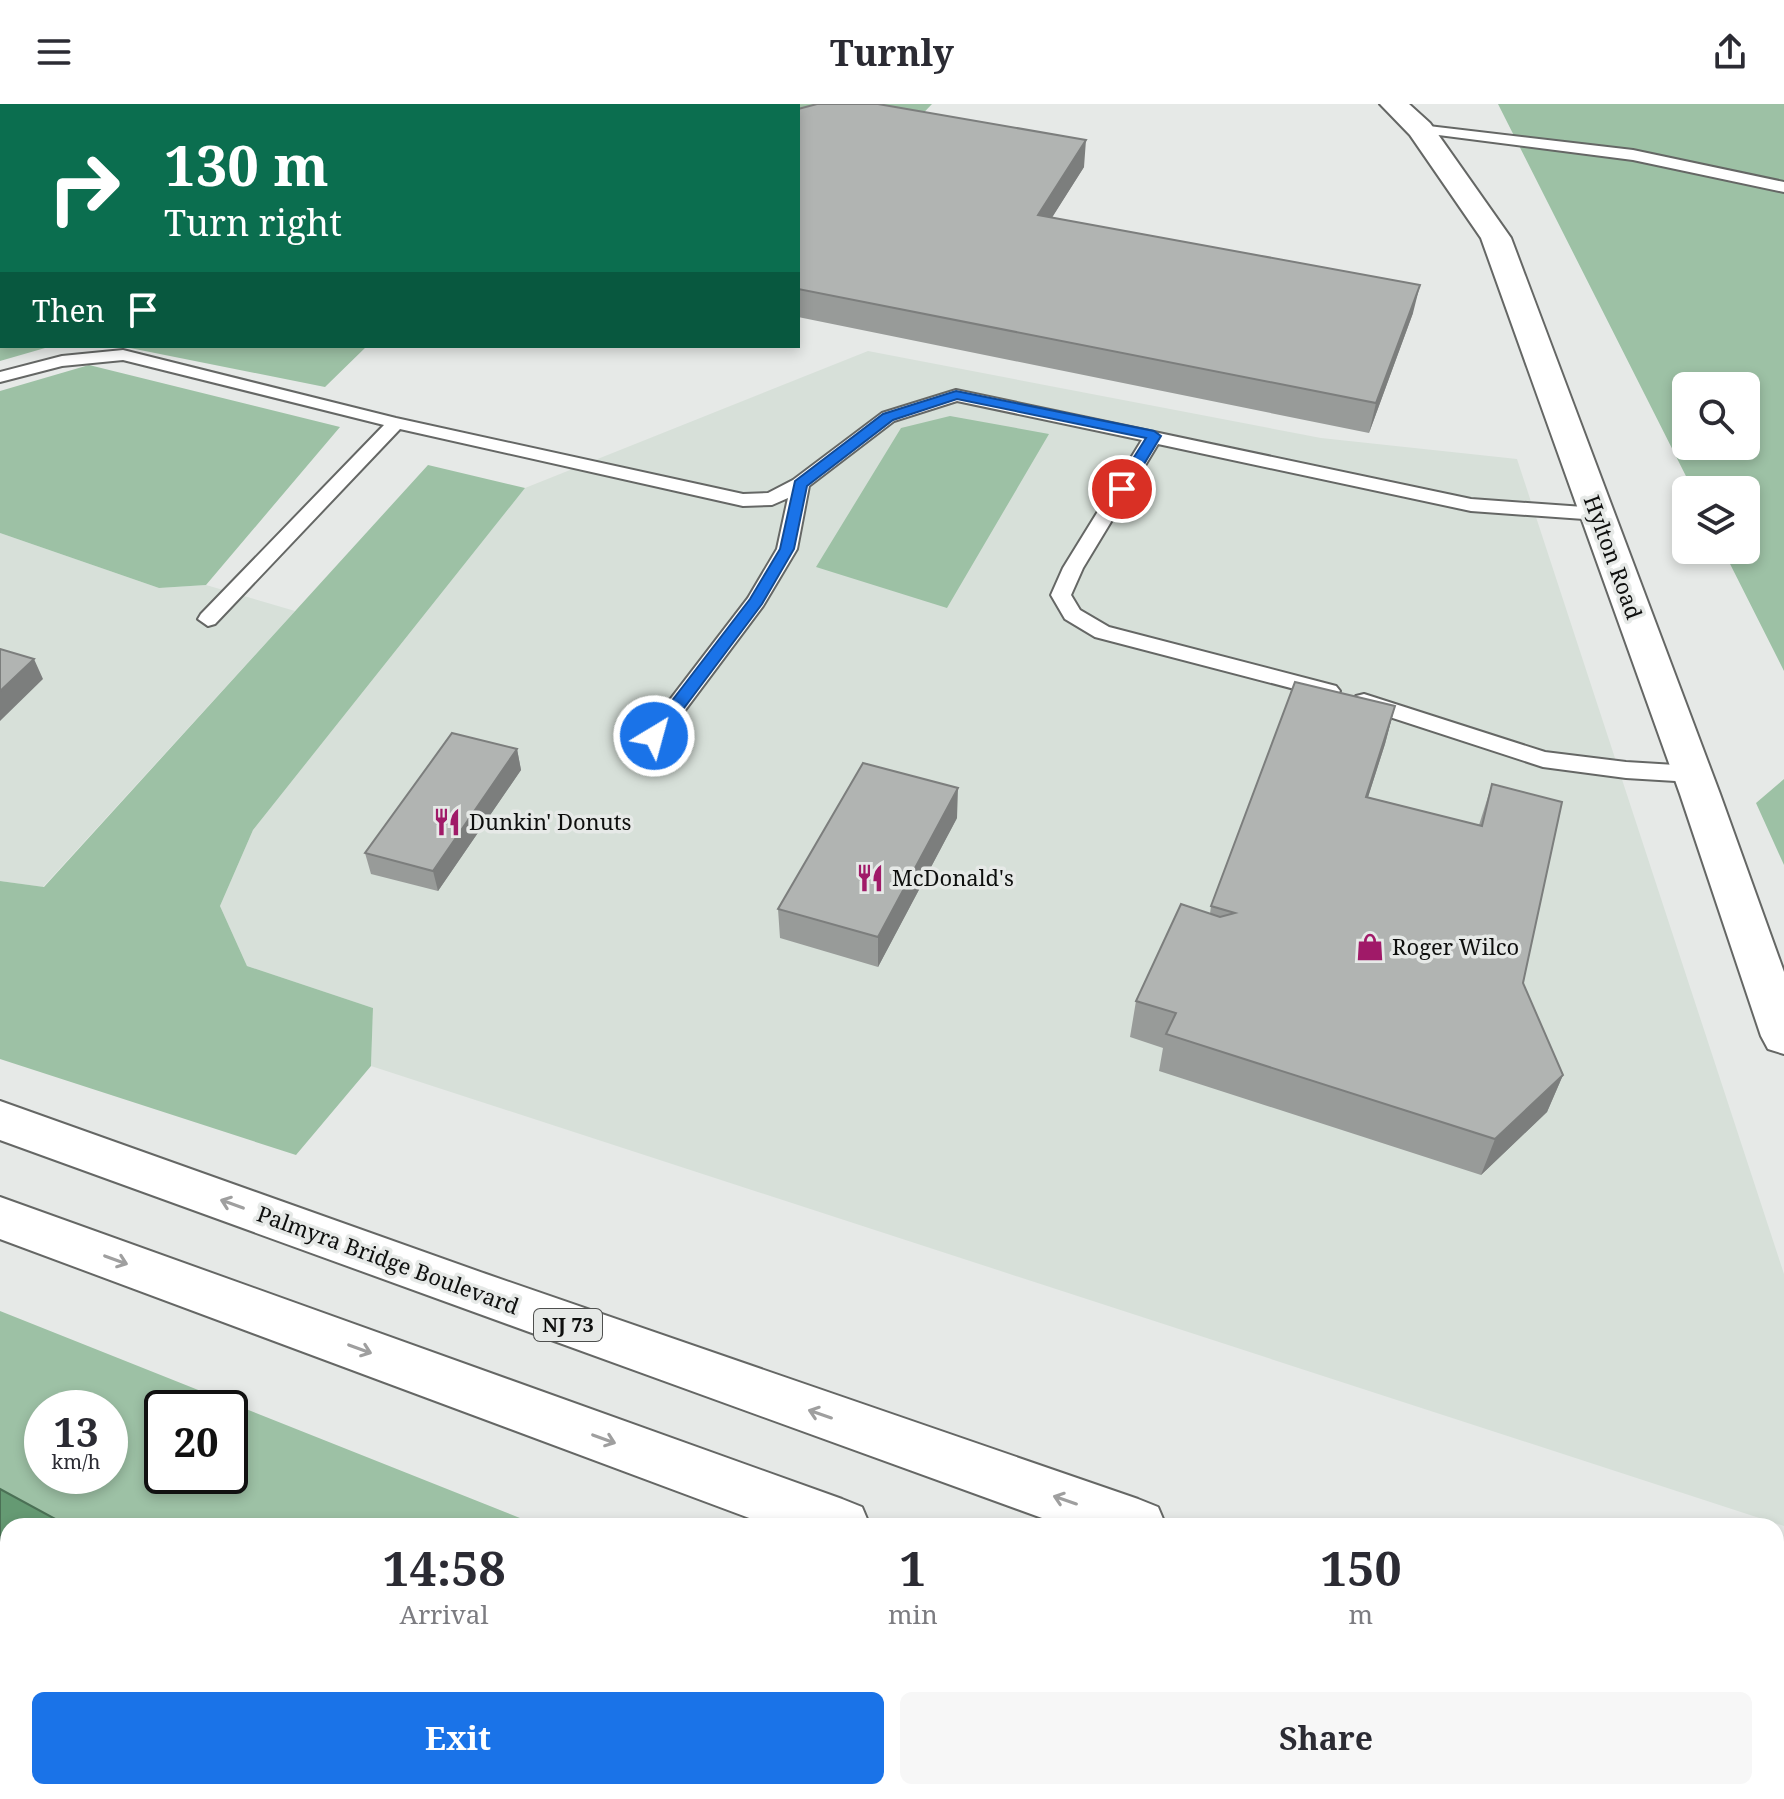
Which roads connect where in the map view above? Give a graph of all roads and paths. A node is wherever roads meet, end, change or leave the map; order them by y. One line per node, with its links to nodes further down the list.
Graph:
1 (1393, 104): 2 (main road, Hylton Road)
2 (1420, 129): 3 (lane); 8 (main road, Hylton Road)
3 (1784, 187)
4 (0, 377): 5 (lane)
5 (396, 423): 7 (lane); 9 (lane)
6 (1154, 436): 7 (lane); 8 (lane); 11 (lane)
7 (800, 484): 10 (lane)
8 (1598, 514): 11 (main road, Hylton Road)
9 (208, 619)
10 (654, 736)
11 (1692, 774): 12 (main road, Hylton Road)
12 (1784, 1036)
13 (0, 1120): 18 (main road, Palmyra Bridge Boulevard / NJ 73, one-way to 13)
14 (0, 1218): 15 (main road, one-way to 15)
15 (677, 1466): 16 (main road); 17 (main road)
16 (760, 1518)
17 (820, 1518)
18 (1115, 1518)

